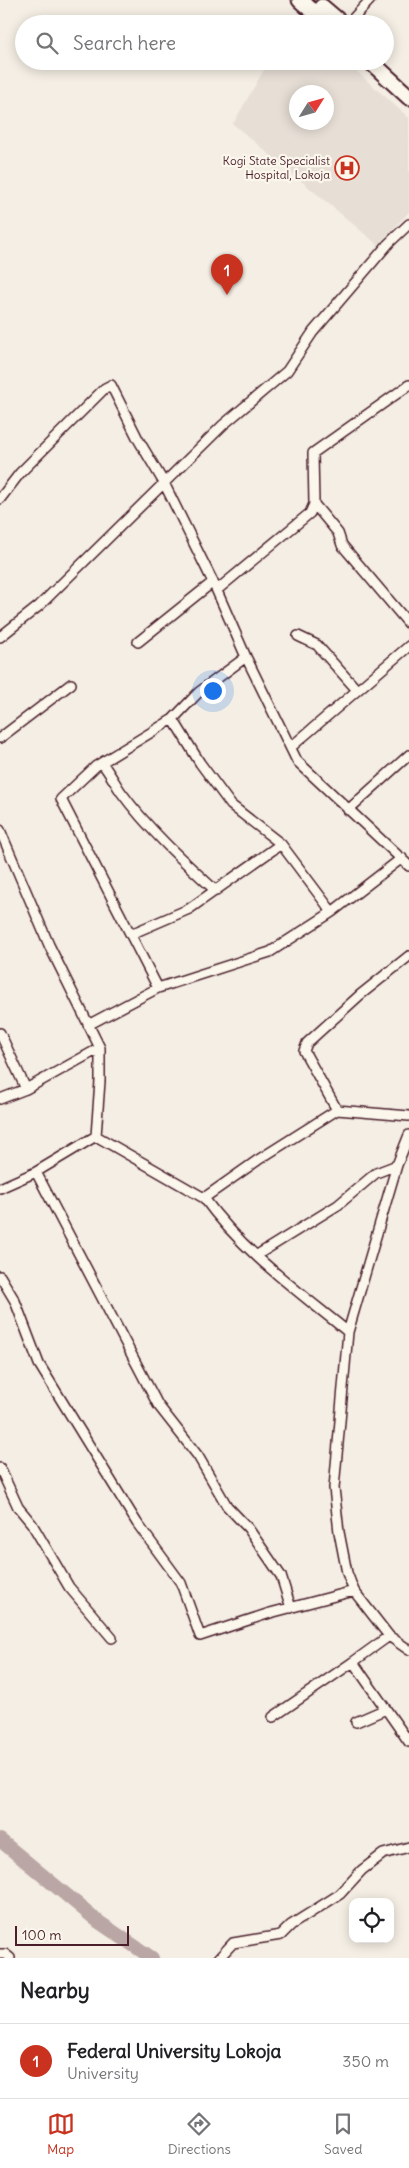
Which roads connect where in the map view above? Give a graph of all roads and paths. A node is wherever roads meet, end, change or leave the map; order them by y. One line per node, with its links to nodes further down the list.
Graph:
1 (300, 0): 4 (highway)
2 (315, 0): 5 (highway)
3 (370, 0): 6 (street)
4 (318, 15)
5 (332, 15)
6 (356, 15)
7 (380, 70): 10 (highway)
8 (394, 70): 9 (highway)
9 (409, 84)
10 (409, 97)
11 (409, 224): 13 (street)
12 (409, 384): 15 (street)
13 (164, 483): 14 (street); 16 (street); 19 (street)
14 (0, 499)
15 (314, 504): 16 (street); 17 (street)
16 (215, 586): 20 (street); 22 (street)
17 (409, 624)
18 (298, 636): 24 (street)
19 (0, 637)
20 (138, 642)
21 (409, 646): 24 (street)
22 (246, 657): 25 (street); 27 (street)
23 (71, 684): 26 (street)
24 (357, 690): 27 (street)
25 (172, 720): 29 (street); 32 (street)
26 (0, 738)
27 (291, 747): 30 (street)
28 (409, 755): 30 (street)
29 (102, 763): 35 (street); 37 (street)
30 (348, 810): 33 (street)
31 (0, 830): 40 (street)
32 (281, 844): 35 (street); 36 (street)
33 (402, 858): 34 (street); 36 (street)
34 (409, 866)
35 (216, 891): 37 (street)
36 (332, 912): 39 (street)
37 (131, 934): 39 (street)
38 (409, 956): 45 (street)
39 (158, 988): 40 (street)
40 (88, 1025): 42 (street)
41 (0, 1033): 43 (street)
42 (100, 1048): 43 (street); 48 (street)
43 (26, 1089): 44 (street)
44 (0, 1099)
45 (337, 1110): 46 (street); 52 (street)
46 (409, 1116)
47 (409, 1135): 49 (street)
48 (96, 1136): 50 (street); 52 (street)
49 (397, 1165): 53 (street); 55 (street)
50 (36, 1172): 51 (street); 58 (street)
51 (0, 1188)
52 (204, 1198): 53 (street)
53 (257, 1255): 55 (street)
54 (0, 1276): 58 (street)
55 (348, 1332): 57 (street)
56 (0, 1468): 60 (street)
57 (354, 1591): 58 (street); 59 (street)
58 (291, 1608)
59 (389, 1636): 61 (street); 62 (street)
60 (112, 1638)
61 (409, 1650)
62 (354, 1662): 63 (street); 64 (street)
63 (386, 1709): 65 (street); 66 (street)
64 (273, 1717)
65 (356, 1722)
66 (409, 1742)
67 (409, 1847): 70 (street)
68 (0, 1954): 69 (street)
69 (10, 1958)
70 (219, 1958)

